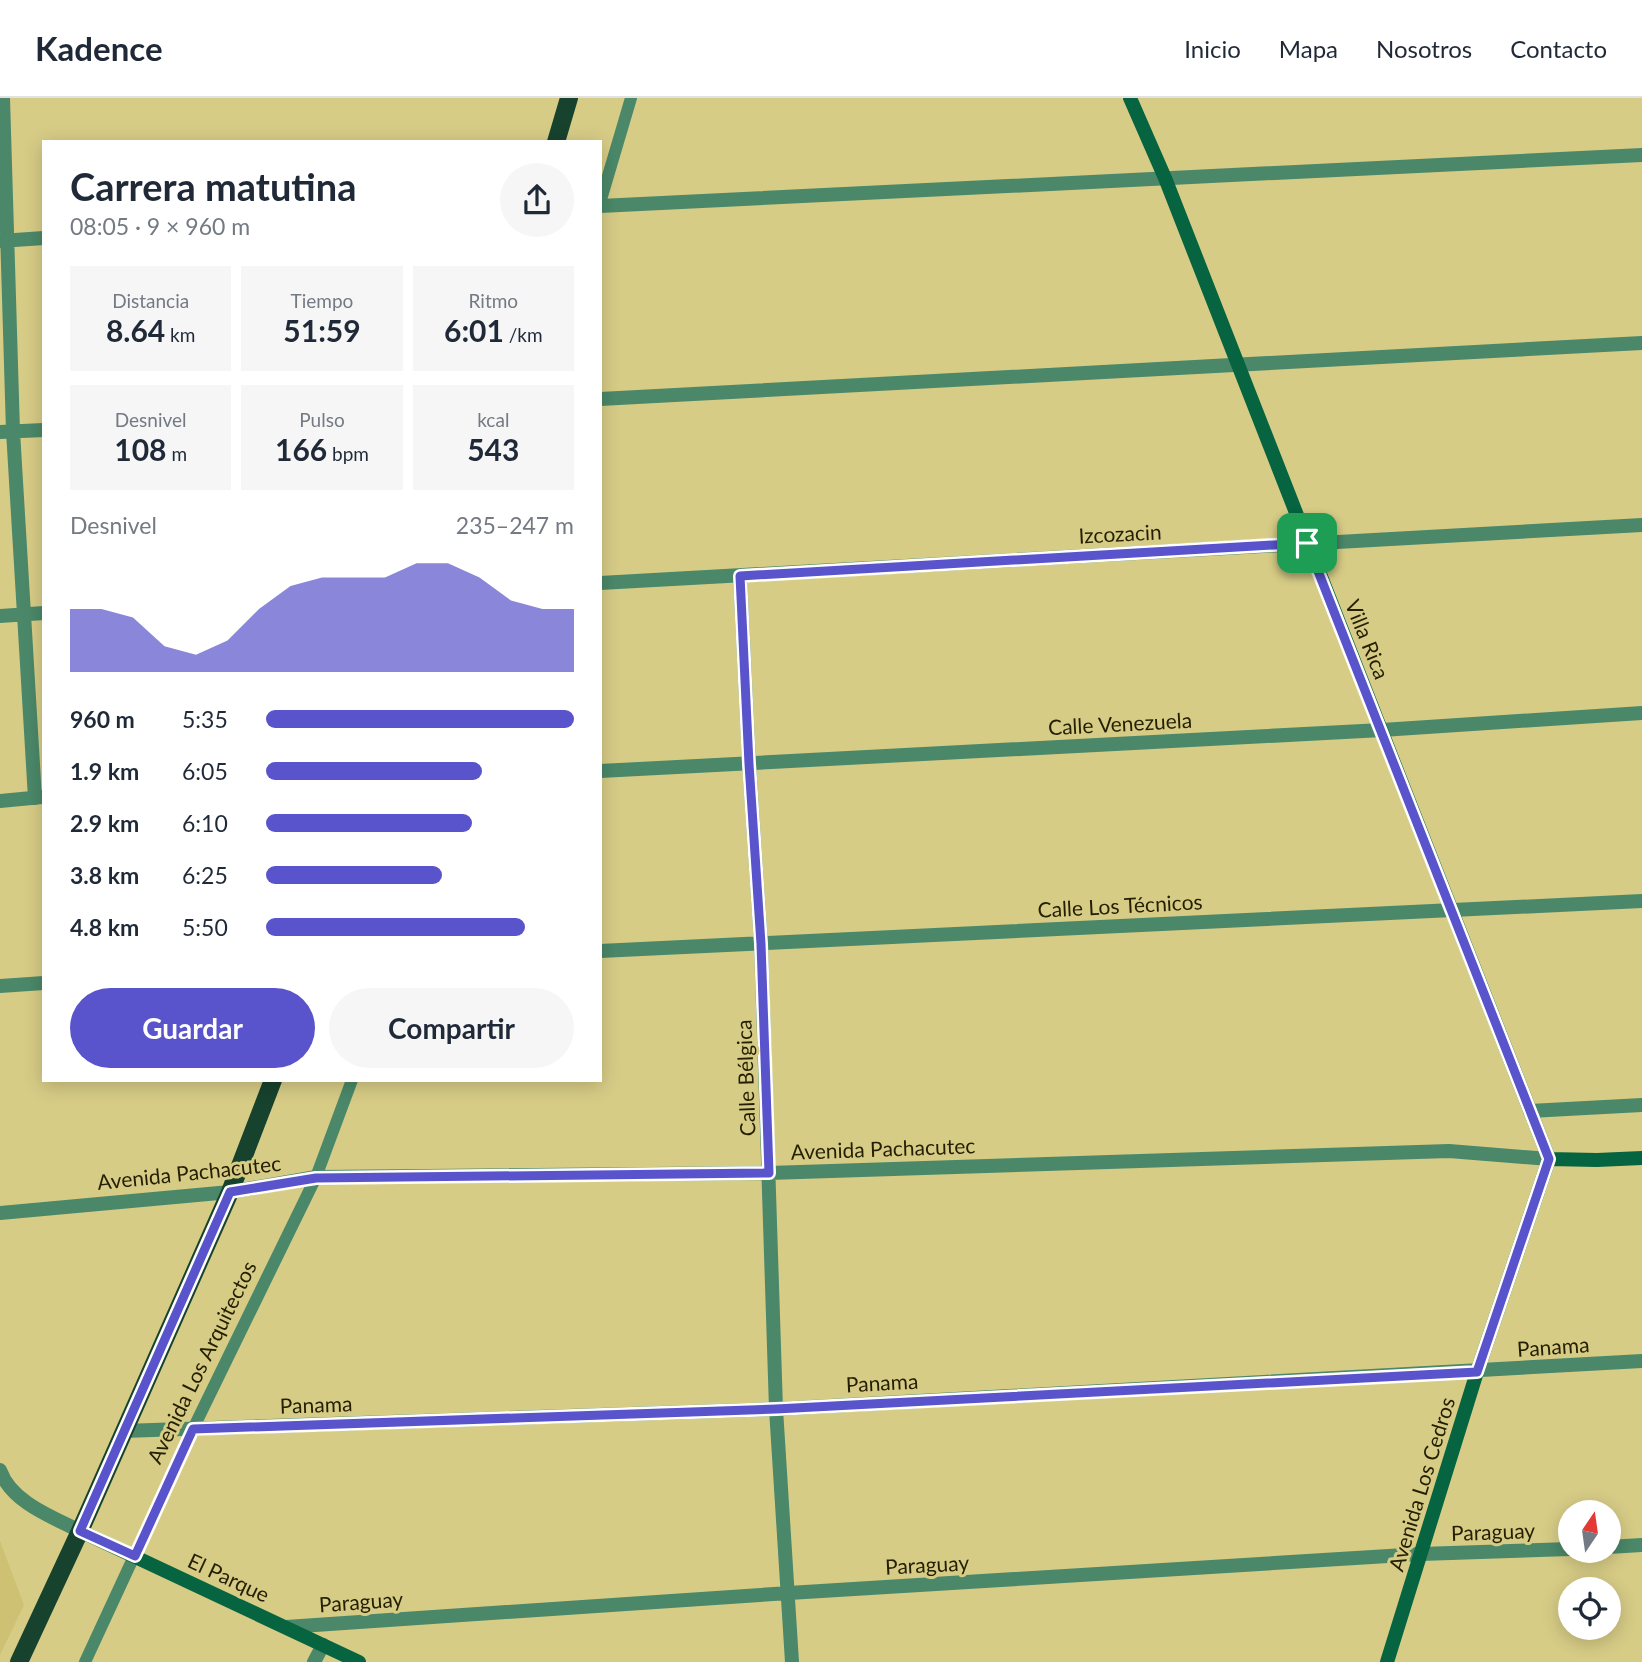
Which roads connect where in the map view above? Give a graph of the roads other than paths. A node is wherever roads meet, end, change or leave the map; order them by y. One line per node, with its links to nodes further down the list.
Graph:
1 (3, 98): 11 (street)
2 (569, 98): 5 (main road)
3 (631, 98): 8 (lane)
4 (1130, 98): 7 (street, Villa Rica)
5 (557, 140)
6 (1642, 155): 7 (street)
7 (1165, 178): 9 (street); 13 (street, Villa Rica)
8 (602, 197)
9 (602, 204)
10 (42, 238): 11 (street)
11 (3, 241): 16 (street)
12 (1642, 343): 13 (street)
13 (1237, 363): 14 (street); 18 (street, Villa Rica)
14 (602, 399)
15 (42, 430): 16 (street)
16 (6, 432): 22 (street)
17 (1642, 525): 18 (street, Izcozacin)
18 (1307, 543): 19 (street, Izcozacin); 25 (street, Villa Rica)
19 (740, 576): 20 (street, Izcozacin); 26 (street, Calle Bélgica)
20 (602, 583)
21 (42, 613): 22 (street)
22 (24, 615): 23 (street); 28 (street)
23 (0, 616)
24 (1642, 713): 25 (street, Calle Venezuela)
25 (1382, 730): 26 (street, Calle Venezuela); 31 (street, Villa Rica)
26 (749, 764): 27 (street, Calle Venezuela); 32 (street, Calle Bélgica)
27 (602, 771)
28 (39, 798): 29 (street)
29 (0, 801)
30 (1642, 901): 31 (street, Calle Los Técnicos)
31 (1452, 910): 32 (street, Calle Los Técnicos); 39 (street, Villa Rica)
32 (761, 944): 33 (street, Calle Los Técnicos); 42 (street, Calle Bélgica)
33 (602, 951)
34 (42, 983): 35 (street)
35 (0, 986)
36 (272, 1082): 44 (main road, Avenida Los Arquitectos)
37 (351, 1082): 43 (lane, Avenida Los Arquitectos)
38 (1642, 1105): 39 (street)
39 (1530, 1111): 41 (street, Villa Rica)
40 (1642, 1158): 41 (street, Avenida Pachacutec)
41 (1549, 1159): 42 (street, Avenida Pachacutec); 47 (street, Avenida Los Cedros)
42 (769, 1173): 43 (street, Avenida Pachacutec); 48 (street, Calle Bélgica)
43 (316, 1178): 44 (street, Avenida Pachacutec); 49 (lane, Avenida Los Arquitectos)
44 (230, 1192): 45 (street, Avenida Pachacutec); 50 (main road, Avenida Los Arquitectos)
45 (0, 1213)
46 (1642, 1361): 47 (street, Panama)
47 (1477, 1372): 48 (street, Panama); 56 (street, Avenida Los Cedros)
48 (776, 1409): 49 (street, Panama); 58 (street, Calle Bélgica)
49 (193, 1429): 50 (street, Panama); 57 (lane, Avenida Los Arquitectos)
50 (124, 1432): 52 (main road, Avenida Los Arquitectos)
51 (0, 1470): 52 (street)
52 (80, 1531): 57 (street, El Parque); 61 (main road, Avenida Los Arquitectos)
53 (1642, 1545): 54 (street)
54 (1621, 1546)
55 (1558, 1549): 56 (street, Paraguay)
56 (1421, 1554): 58 (street, Paraguay); 66 (street, Avenida Los Cedros)
57 (135, 1556): 59 (street, El Parque); 62 (lane, Avenida Los Arquitectos)
58 (789, 1593): 59 (street, Paraguay); 65 (street, Calle Bélgica)
59 (286, 1627): 60 (street, El Parque)
60 (323, 1645): 63 (street); 64 (street, El Parque)
61 (19, 1662)
62 (85, 1662)
63 (314, 1662)
64 (359, 1662)
65 (792, 1662)
66 (1387, 1662)

